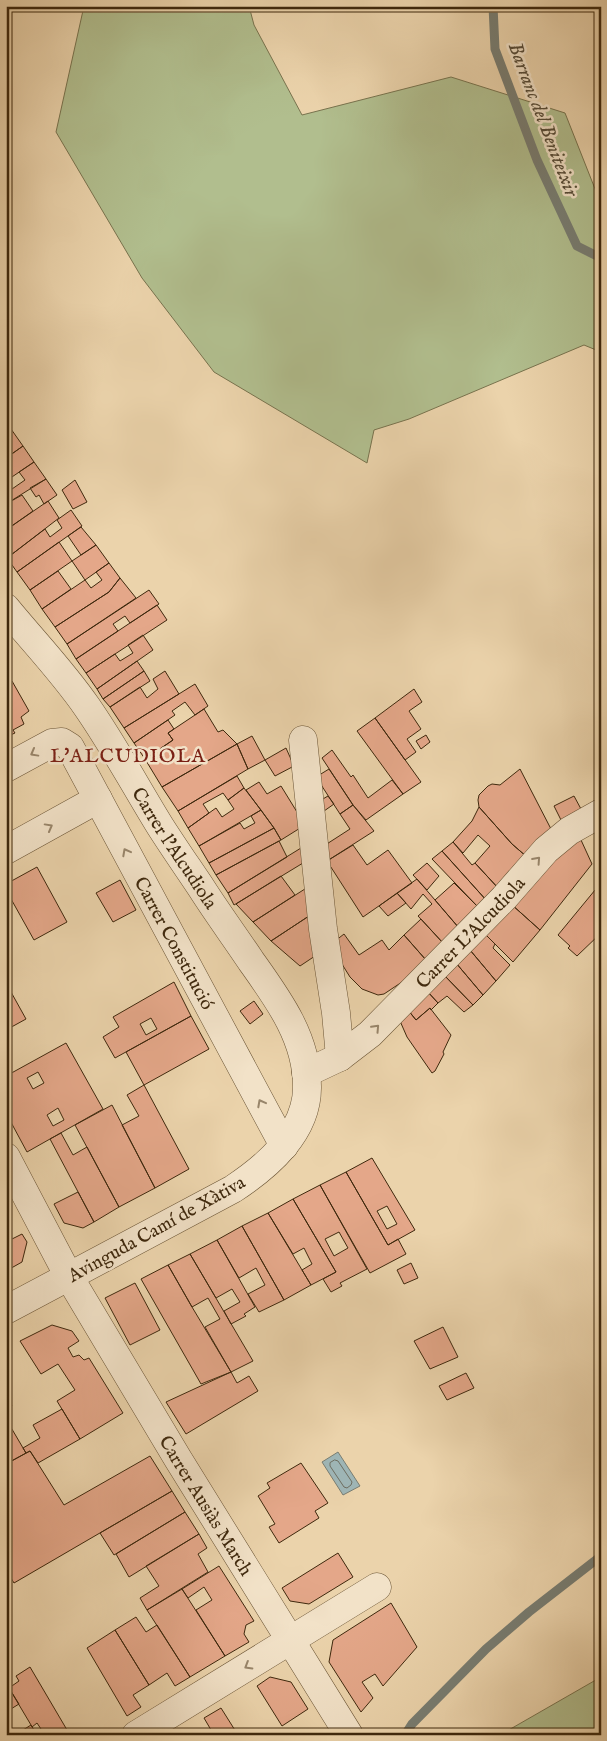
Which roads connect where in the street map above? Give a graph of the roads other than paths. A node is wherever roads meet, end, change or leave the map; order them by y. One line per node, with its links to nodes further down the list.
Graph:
1 (6, 608): 8 (street, Carrer l’Alcudiola)
2 (303, 740): 7 (street)
3 (6, 768): 4 (street, Carrer Constitució, one-way to 3)
4 (98, 800): 6 (street, one-way to 4); 9 (street, Carrer Constitució, one-way to 4)
5 (601, 813): 7 (street, Carrer L'Alcudiola, one-way to 5)
6 (6, 850)
7 (340, 1057): 8 (street, Carrer L'Alcudiola)
8 (306, 1074): 9 (street, Avinguda Camí de Xàtiva)
9 (284, 1146): 11 (street, Avinguda Camí de Xàtiva)
10 (6, 1157): 11 (street, Carrer Ausiàs March)
11 (68, 1275): 12 (street, Avinguda Camí de Xàtiva); 14 (street, Carrer Ausiàs March)
12 (6, 1310)
13 (377, 1588): 14 (street)
14 (290, 1641): 15 (street, one-way to 15); 16 (street, Carrer Ausiàs March)
15 (136, 1735)
16 (348, 1735)

